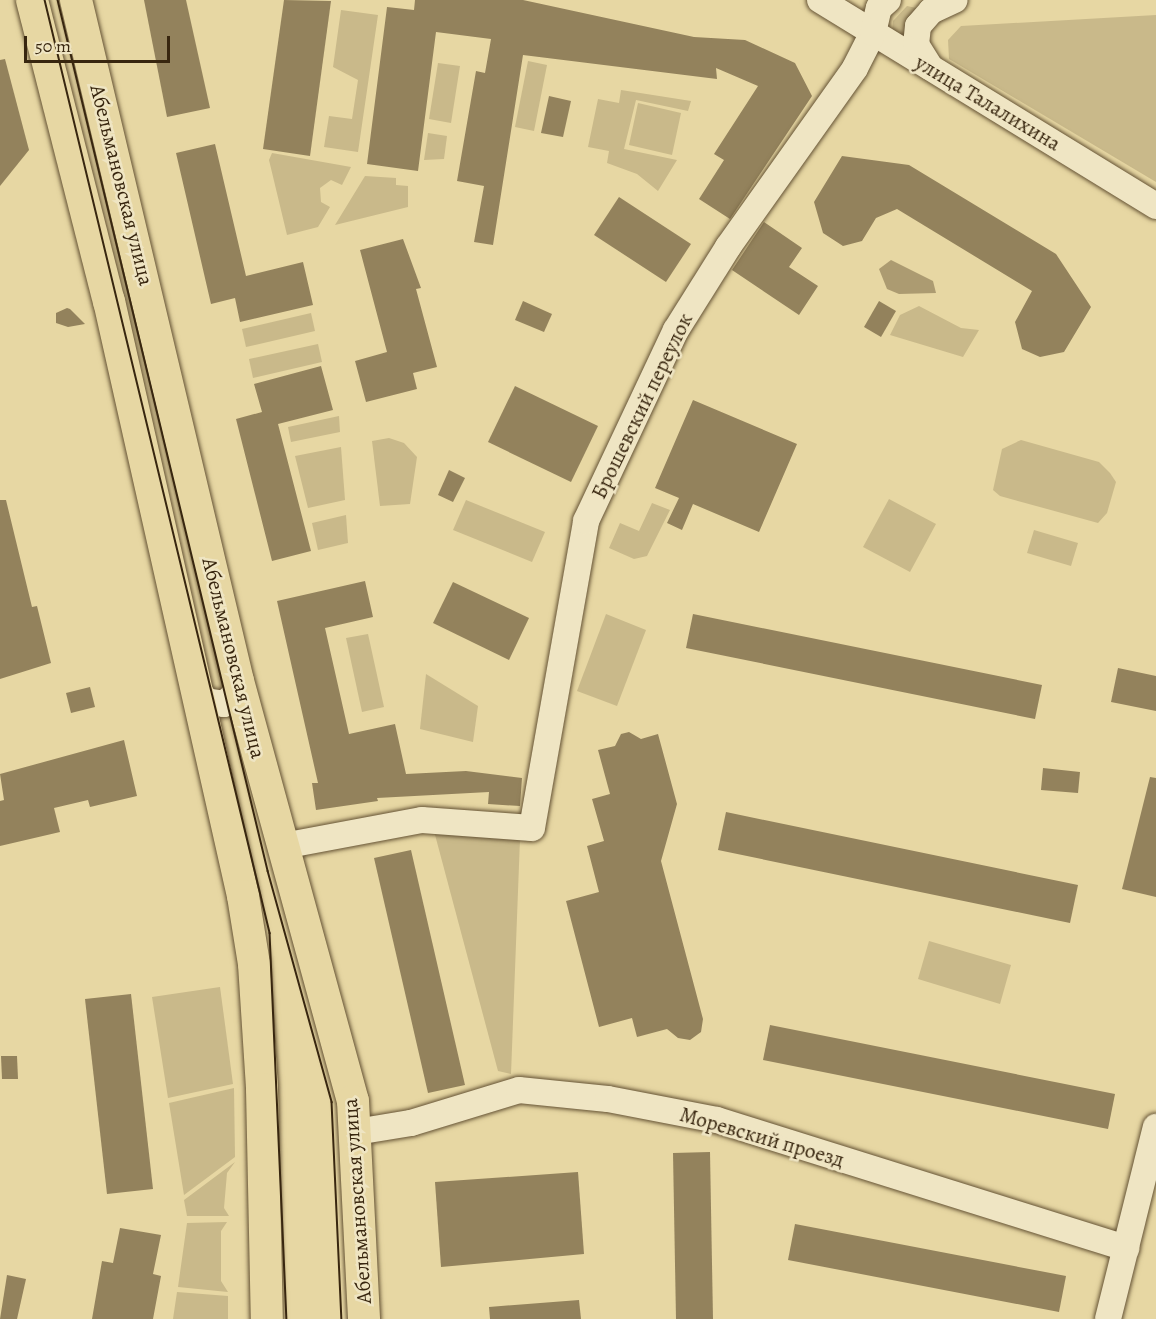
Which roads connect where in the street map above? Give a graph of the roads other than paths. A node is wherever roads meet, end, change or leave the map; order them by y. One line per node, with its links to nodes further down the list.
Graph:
1 (32, 0): 10 (main road, Абельмановская улица)
2 (820, 0): 6 (street, улица Талалихина)
3 (888, 0): 6 (street, Брошевский переулок)
4 (955, 0): 7 (street)
5 (80, 4): 9 (main road, Абельмановская улица)
6 (873, 33): 7 (street, улица Талалихина); 13 (street, Брошевский переулок)
7 (930, 67): 8 (street, улица Талалихина)
8 (1156, 206)
9 (145, 278): 10 (street); 11 (main road, Абельмановская улица)
10 (105, 288): 12 (main road, Абельмановская улица)
11 (238, 681): 12 (street); 13 (main road, Абельмановская улица)
12 (199, 691): 17 (main road, Абельмановская улица)
13 (283, 846): 15 (main road, Абельмановская улица)
14 (1156, 1127): 16 (street)
15 (356, 1132): 16 (street, Моревский проезд); 18 (main road, Абельмановская улица)
16 (1126, 1248): 19 (street)
17 (267, 1319)
18 (364, 1319)
19 (1108, 1319)

